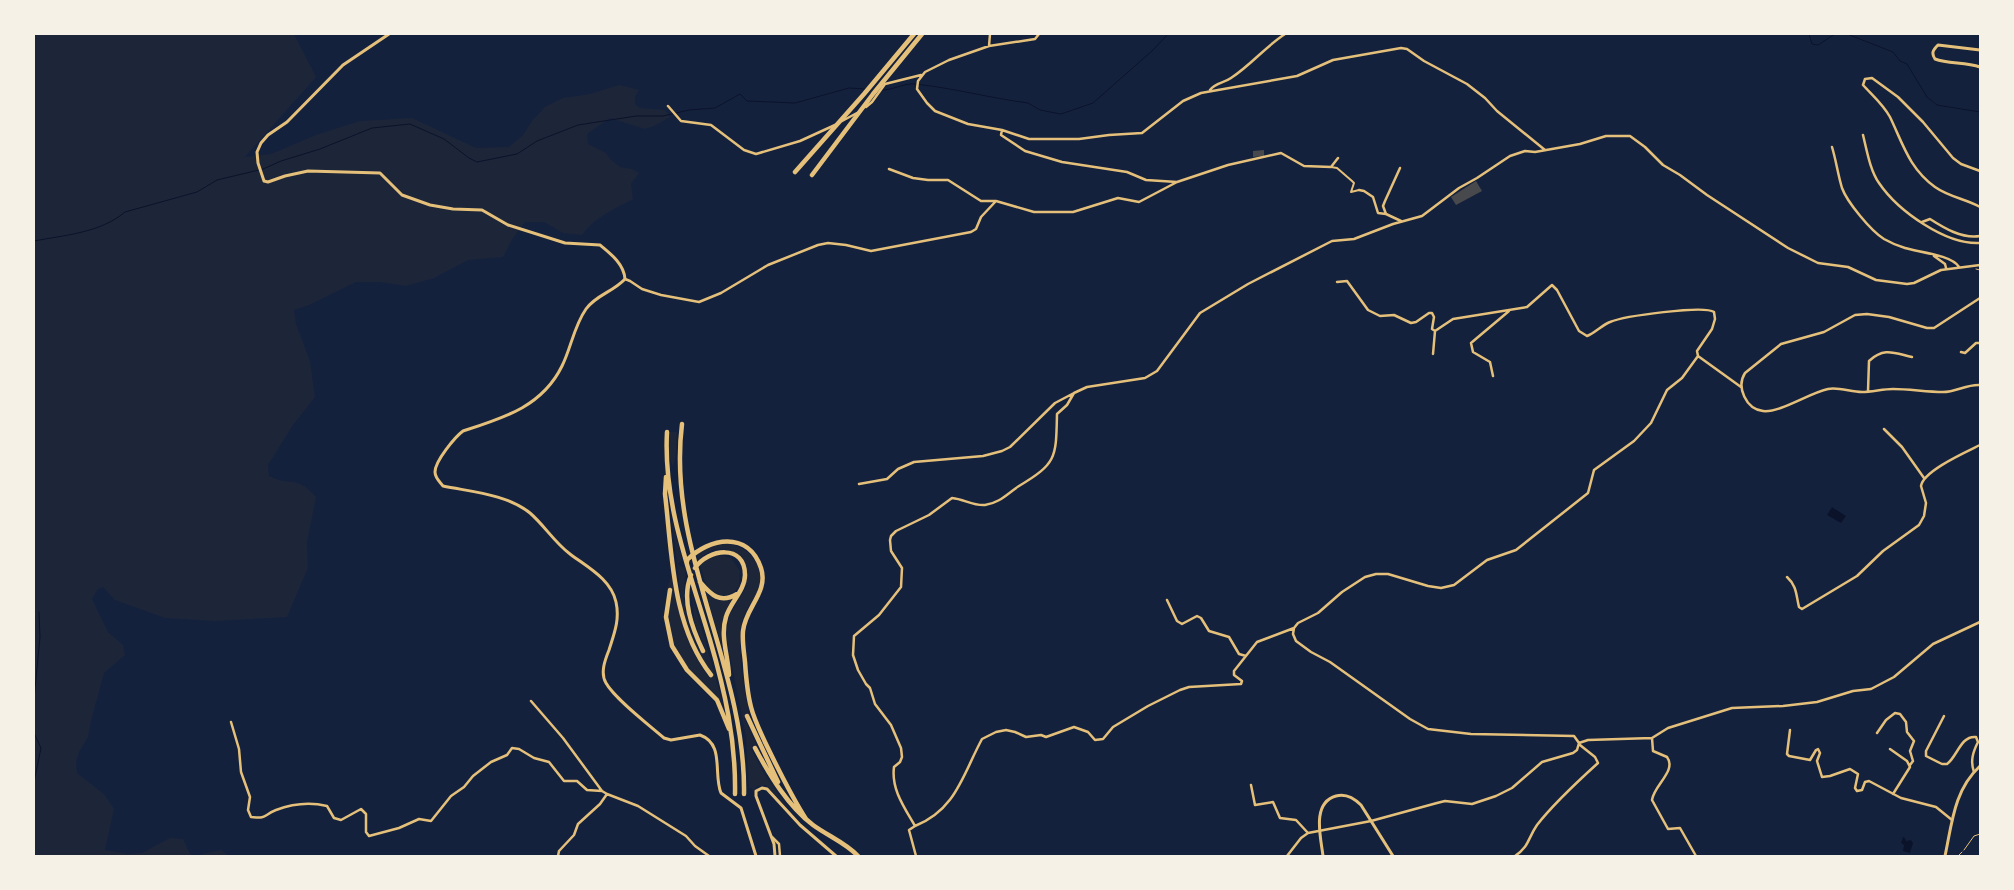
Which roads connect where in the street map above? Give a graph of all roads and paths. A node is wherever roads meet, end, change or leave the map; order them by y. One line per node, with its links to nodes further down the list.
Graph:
1 (389, 34): 37 (main road)
2 (914, 34): 22 (highway)
3 (922, 34): 23 (highway)
4 (990, 34): 7 (street)
5 (1039, 34): 7 (street)
6 (1285, 34): 11 (street)
7 (990, 46): 10 (street)
8 (1980, 50): 9 (main road)
9 (1980, 67)
10 (922, 75): 12 (street); 13 (street)
11 (1210, 91): 13 (street); 16 (street)
12 (668, 106)
13 (1002, 130): 24 (street)
14 (1863, 135): 30 (street)
15 (1832, 147): 33 (street)
16 (1545, 150): 29 (street); 36 (street)
17 (1338, 158): 18 (street)
18 (1331, 167): 24 (street); 25 (street)
19 (1400, 168): 28 (street)
20 (889, 169): 26 (street)
21 (1980, 171): 27 (street)
22 (795, 172)
23 (812, 175)
24 (1177, 182): 26 (street)
25 (1359, 190): 28 (street)
26 (996, 201): 37 (street)
27 (1980, 207)
28 (1386, 214): 29 (street)
29 (1402, 222): 51 (street)
30 (1922, 222): 31 (street); 32 (street)
31 (1980, 236)
32 (1980, 243)
33 (1933, 255): 35 (street); 36 (street)
34 (1980, 265): 35 (street)
35 (1959, 267): 36 (street)
36 (1946, 268)
37 (625, 279): 103 (main road)
38 (1337, 282): 41 (street)
39 (1980, 298): 49 (street)
40 (1511, 309): 41 (street); 45 (street); 47 (street)
41 (1435, 331): 44 (street)
42 (1980, 343): 43 (street)
43 (1960, 352)
44 (1433, 354)
45 (1698, 356): 49 (street); 66 (street)
46 (1912, 356): 50 (street)
47 (1493, 376)
48 (1980, 384): 50 (street)
49 (1741, 387): 50 (street)
50 (1868, 391)
51 (1074, 393): 58 (street); 95 (street)
52 (682, 424): 61 (highway)
53 (1884, 429): 57 (street)
54 (667, 432): 56 (highway)
55 (1980, 445): 57 (street)
56 (667, 471): 59 (highway); 69 (highway)
57 (1924, 479): 60 (street)
58 (859, 484)
59 (688, 567): 78 (highway); 92 (highway)
60 (1787, 577)
61 (698, 579): 63 (highway); 70 (highway)
62 (670, 590): 78 (highway)
63 (738, 593): 67 (highway); 70 (highway)
64 (1167, 600): 68 (street)
65 (1980, 622): 77 (street)
66 (1294, 628): 68 (street); 79 (street)
67 (703, 651)
68 (1246, 656): 95 (street)
69 (711, 675)
70 (729, 684): 89 (highway)
71 (531, 700): 86 (street)
72 (747, 716): 91 (highway)
73 (1944, 716): 84 (street)
74 (230, 722): 86 (street)
75 (1790, 730): 90 (street)
76 (1877, 733): 82 (street)
77 (1652, 738): 79 (street); 113 (street)
78 (733, 740): 88 (highway)
79 (1580, 744): 94 (street); 112 (street)
80 (755, 748): 91 (highway)
81 (1890, 749): 82 (street)
82 (1910, 764): 90 (street)
83 (1980, 766): 84 (main road)
84 (1974, 772): 93 (main road)
85 (1251, 785): 97 (street)
86 (602, 790): 87 (street)
87 (607, 794): 101 (street); 102 (street)
88 (735, 794)
89 (744, 794)
90 (1893, 794): 93 (street)
91 (784, 795): 92 (highway)
92 (806, 819): 107 (highway)
93 (1952, 820): 114 (main road)
94 (1371, 822): 96 (street); 96 (main road); 111 (main road)
95 (915, 826): 108 (street)
96 (1321, 831): 97 (street); 110 (main road)
97 (1308, 833): 109 (street)
98 (1980, 834): 100 (path)
99 (771, 836): 104 (main road); 105 (street); 106 (main road)
100 (1962, 852): 115 (lane)
101 (558, 856)
102 (709, 856)
103 (756, 856)
104 (775, 856)
105 (780, 856)
106 (836, 856)
107 (858, 856)
108 (916, 856)
109 (1287, 856)
110 (1324, 856)
111 (1394, 856)
112 (1514, 856)
113 (1696, 856)
114 (1945, 856)
115 (1958, 856)

